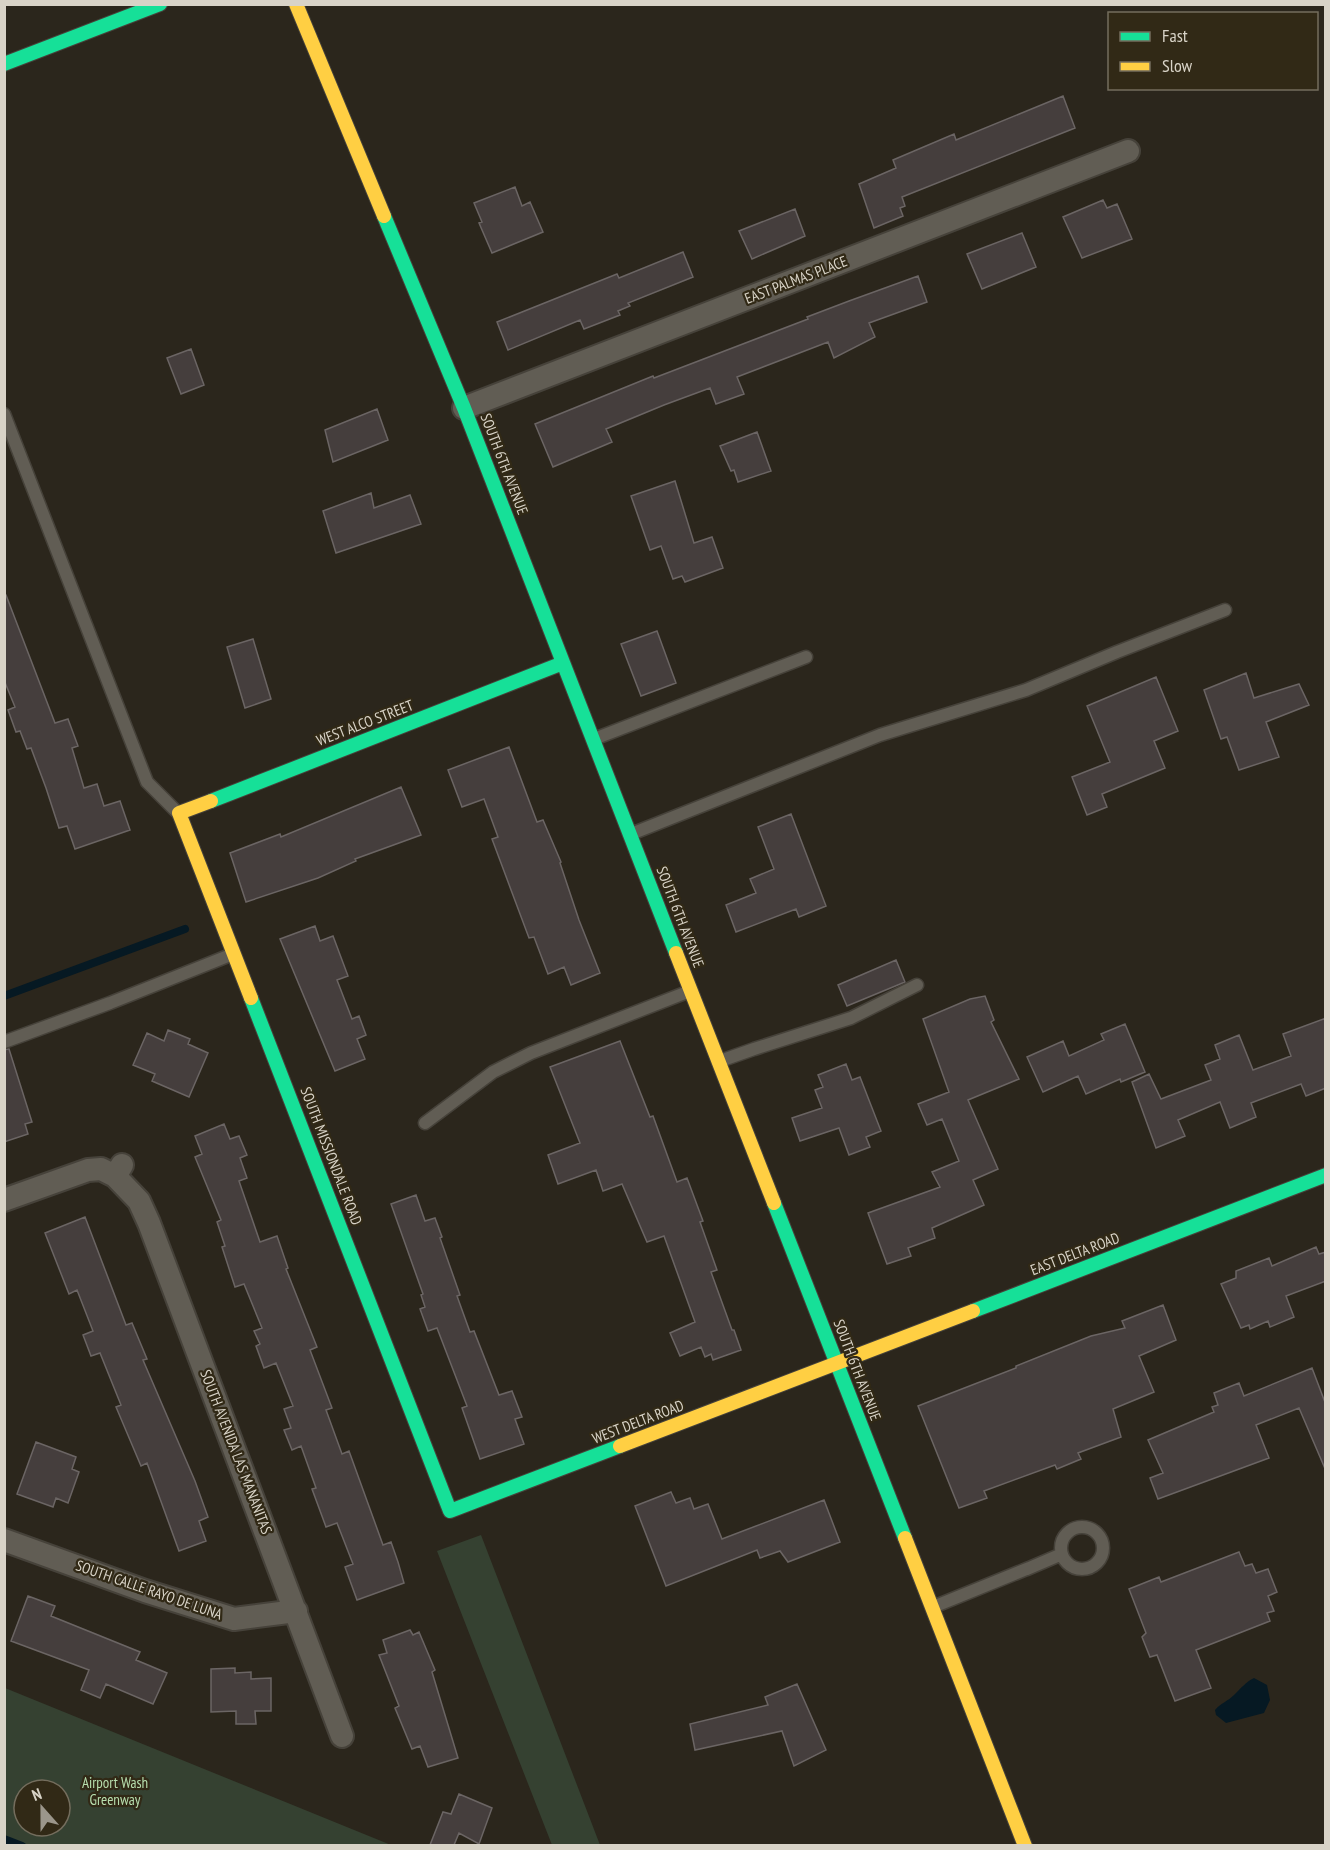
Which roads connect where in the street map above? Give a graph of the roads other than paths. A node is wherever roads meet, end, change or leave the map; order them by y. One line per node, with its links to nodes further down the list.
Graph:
1 (160, 4): 3 (street)
2 (296, 4): 5 (street, SOUTH 6TH AVENUE)
3 (4, 64)
4 (1128, 151): 5 (street, EAST PALMAS PLACE)
5 (464, 408): 9 (street, SOUTH 6TH AVENUE)
6 (4, 414): 11 (lane)
7 (1225, 610): 12 (lane)
8 (806, 657): 10 (lane)
9 (563, 663): 10 (street, SOUTH 6TH AVENUE); 11 (street, WEST ALCO STREET)
10 (593, 740): 12 (street, SOUTH 6TH AVENUE)
11 (179, 813): 13 (street, SOUTH MISSIONDALE ROAD)
12 (630, 835): 15 (street, SOUTH 6TH AVENUE)
13 (234, 953): 16 (lane); 22 (street, SOUTH MISSIONDALE ROAD)
14 (917, 985): 17 (lane)
15 (691, 991): 17 (street, SOUTH 6TH AVENUE); 18 (lane)
16 (4, 1042)
17 (719, 1062): 21 (street, SOUTH 6TH AVENUE)
18 (425, 1123)
19 (1326, 1175): 21 (street, EAST DELTA ROAD)
20 (4, 1200): 26 (street, SOUTH AVENIDA LAS MANANITAS)
21 (837, 1364): 22 (street, WEST DELTA ROAD); 25 (street, SOUTH 6TH AVENUE)
22 (450, 1510)
23 (4, 1540): 26 (street, SOUTH CALLE RAYO DE LUNA)
24 (1062, 1554): 25 (lane)
25 (932, 1608): 28 (street, SOUTH 6TH AVENUE)
26 (296, 1611): 27 (street, SOUTH AVENIDA LAS MANANITAS)
27 (342, 1736)
28 (1025, 1845)

